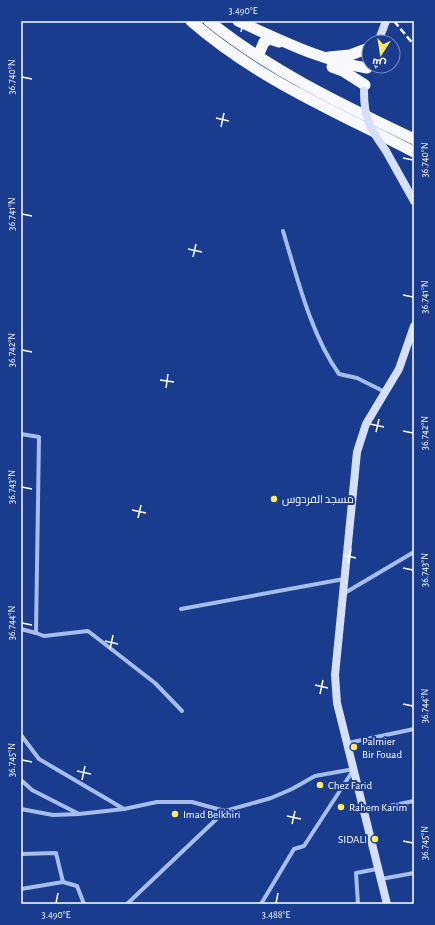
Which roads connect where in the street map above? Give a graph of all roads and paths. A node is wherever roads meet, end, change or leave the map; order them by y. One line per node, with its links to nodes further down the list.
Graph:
1 (191, 21): 13 (highway)
2 (209, 21): 7 (highway)
3 (238, 21): 8 (highway)
4 (386, 21): 5 (main road)
5 (381, 34)
6 (361, 51): 8 (highway)
7 (258, 56): 11 (highway); 12 (highway)
8 (322, 58): 9 (highway)
9 (361, 65)
10 (367, 74): 11 (main road)
11 (364, 88): 14 (main road, bridge)
12 (414, 139)
13 (414, 152)
14 (414, 201)
15 (283, 231): 18 (street)
16 (414, 326): 17 (main road)
17 (412, 342): 18 (main road)
18 (386, 392): 21 (main road)
19 (21, 434): 25 (street)
20 (414, 552): 22 (street)
21 (344, 579): 22 (main road); 23 (street)
22 (343, 594): 29 (main road)
23 (181, 609)
24 (21, 629): 25 (street)
25 (36, 633): 26 (street)
26 (182, 711)
27 (414, 729): 29 (street)
28 (21, 735): 34 (street)
29 (348, 743): 30 (main road)
30 (354, 769): 35 (street); 36 (main road); 46 (street)
31 (21, 780): 37 (street)
32 (414, 801): 36 (street)
33 (21, 809): 37 (street)
34 (124, 809): 35 (street); 37 (street)
35 (225, 811): 45 (street)
36 (365, 811): 39 (main road)
37 (79, 814)
38 (21, 854): 42 (street)
39 (377, 869): 41 (main road); 47 (street)
40 (414, 873): 41 (street)
41 (380, 880): 48 (main road)
42 (63, 882): 43 (street); 44 (street)
43 (21, 889)
44 (84, 904)
45 (127, 904)
46 (261, 904)
47 (358, 904)
48 (387, 904)

